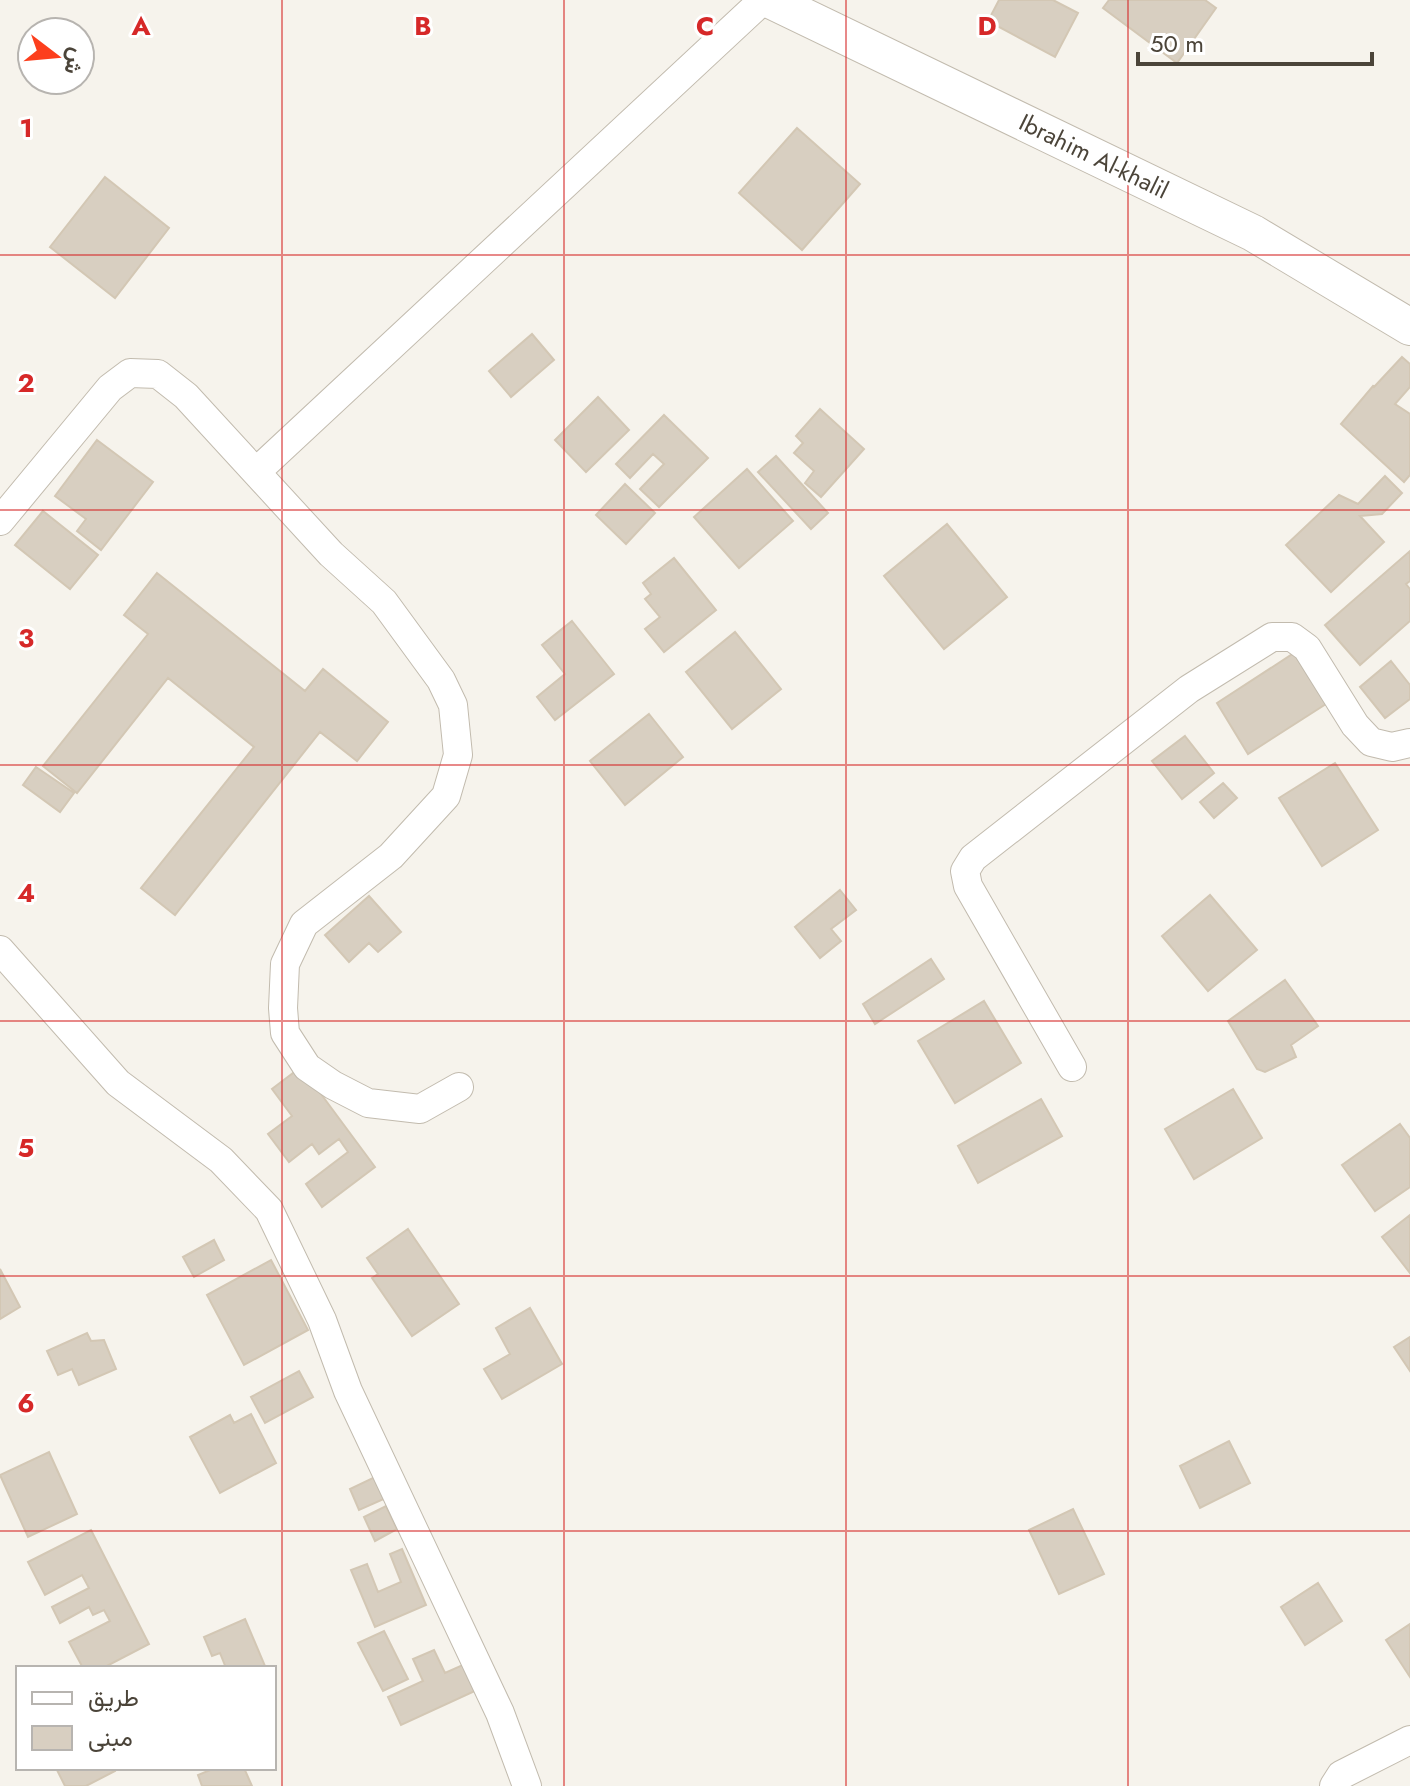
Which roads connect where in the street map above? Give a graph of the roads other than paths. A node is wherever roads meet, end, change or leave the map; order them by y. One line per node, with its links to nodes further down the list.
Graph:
1 (763, 0): 4 (street)
2 (770, 0): 3 (street, Ibrahim Al-khalil)
3 (1410, 327)
4 (256, 472): 5 (street); 9 (street)
5 (0, 521)
6 (1410, 743): 8 (street)
7 (0, 950): 11 (street)
8 (1072, 1067)
9 (459, 1087)
10 (1410, 1740): 12 (street)
11 (527, 1786)
12 (1334, 1786)

